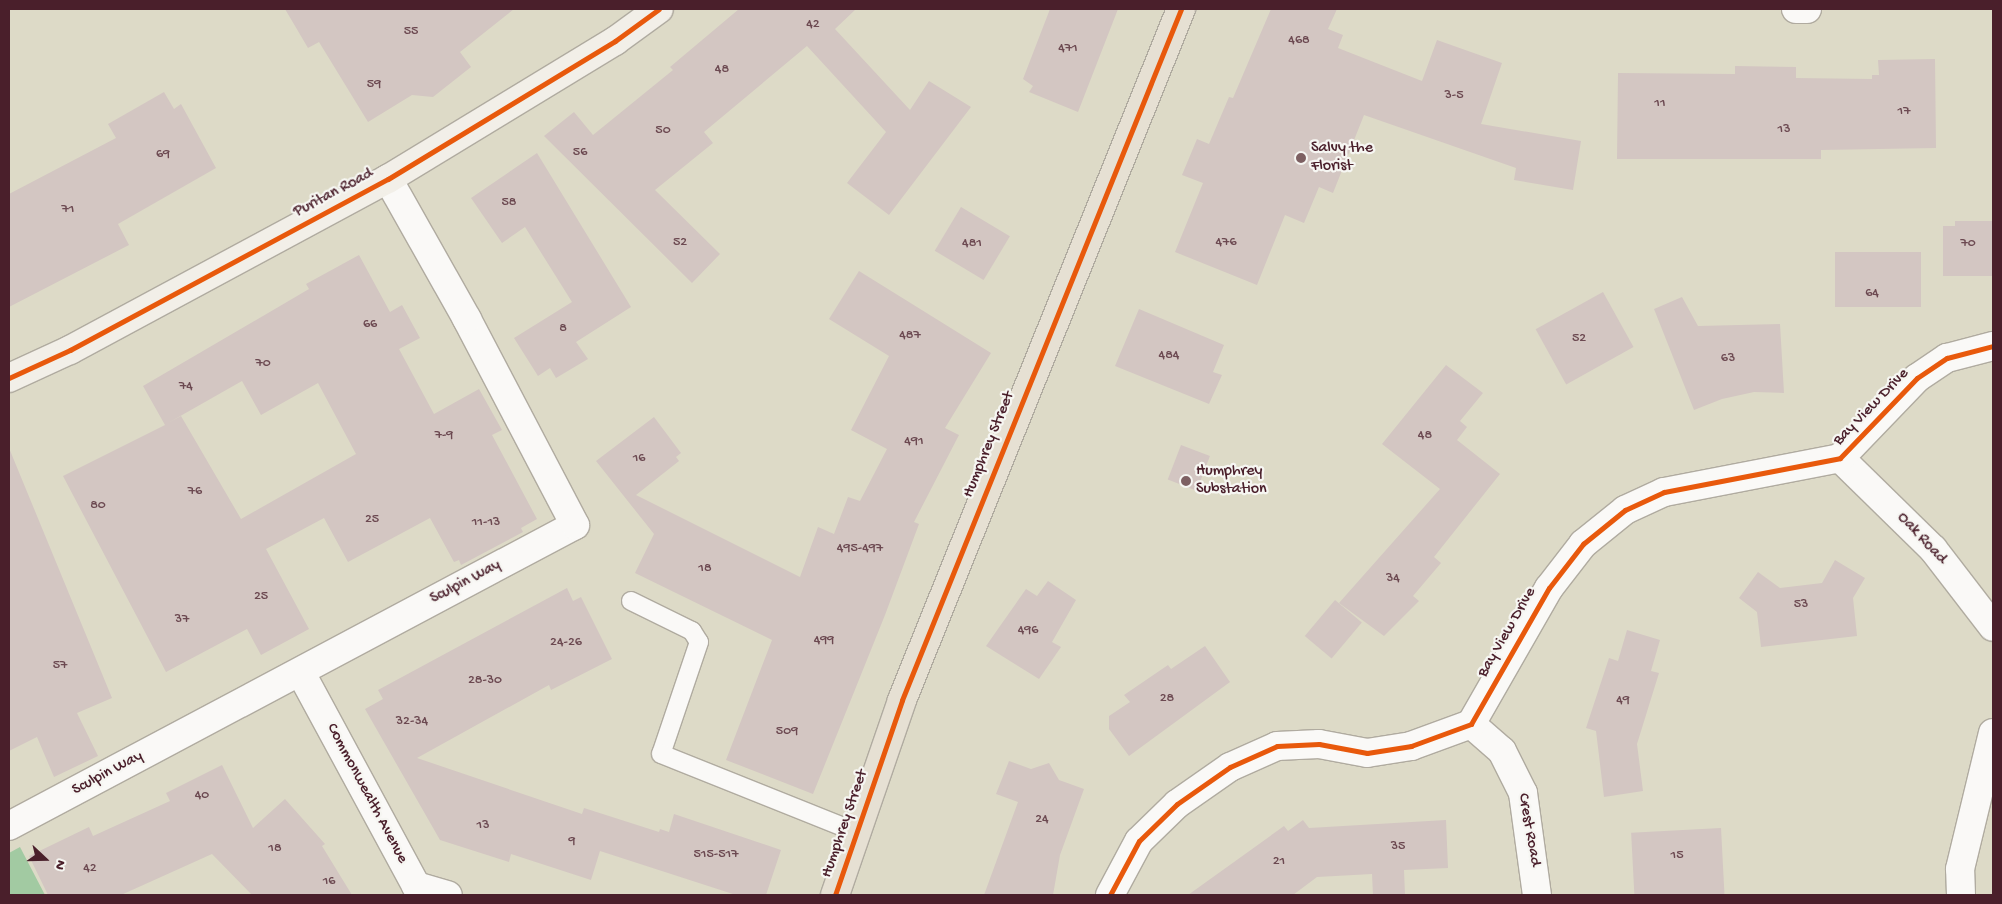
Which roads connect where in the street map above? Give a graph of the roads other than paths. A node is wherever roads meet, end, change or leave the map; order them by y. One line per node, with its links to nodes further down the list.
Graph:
1 (658, 9): 5 (street, Puritan Road)
2 (1181, 9): 15 (main road, Humphrey Street)
3 (1796, 9): 4 (street)
4 (1807, 9)
5 (388, 179): 7 (street, Puritan Road); 11 (street, Sculpin Way)
6 (1993, 346): 8 (street, Bay View Drive)
7 (9, 378)
8 (1840, 458): 10 (street, Oak Road); 12 (street, Bay View Drive)
9 (631, 601): 15 (lane)
10 (1993, 627)
11 (301, 673): 14 (street, Sculpin Way); 16 (street, Commonwealth Avenue)
12 (1471, 724): 19 (street); 20 (street, Crest Road)
13 (1993, 733): 21 (street)
14 (9, 826)
15 (856, 832): 18 (main road, Humphrey Street)
16 (414, 891): 17 (street, Commonwealth Avenue)
17 (448, 895)
18 (835, 895)
19 (1110, 895)
20 (1537, 895)
21 (1961, 895)

